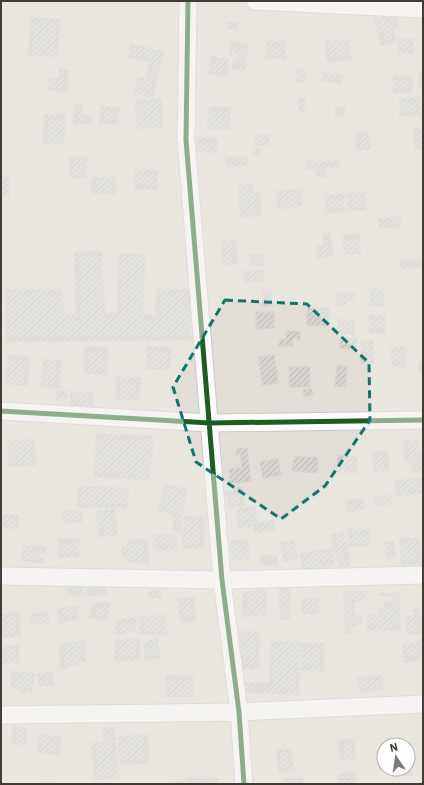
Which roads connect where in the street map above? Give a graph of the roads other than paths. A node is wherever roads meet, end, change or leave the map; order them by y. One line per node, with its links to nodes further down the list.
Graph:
1 (188, 1): 6 (street)
2 (255, 1): 3 (street)
3 (423, 9)
4 (1, 411): 6 (street)
5 (423, 420): 6 (street)
6 (210, 423): 9 (street)
7 (423, 575): 9 (street)
8 (1, 576): 9 (street)
9 (222, 580): 11 (street)
10 (423, 704): 11 (street)
11 (239, 712): 12 (street); 13 (street)
12 (1, 715)
13 (244, 784)

